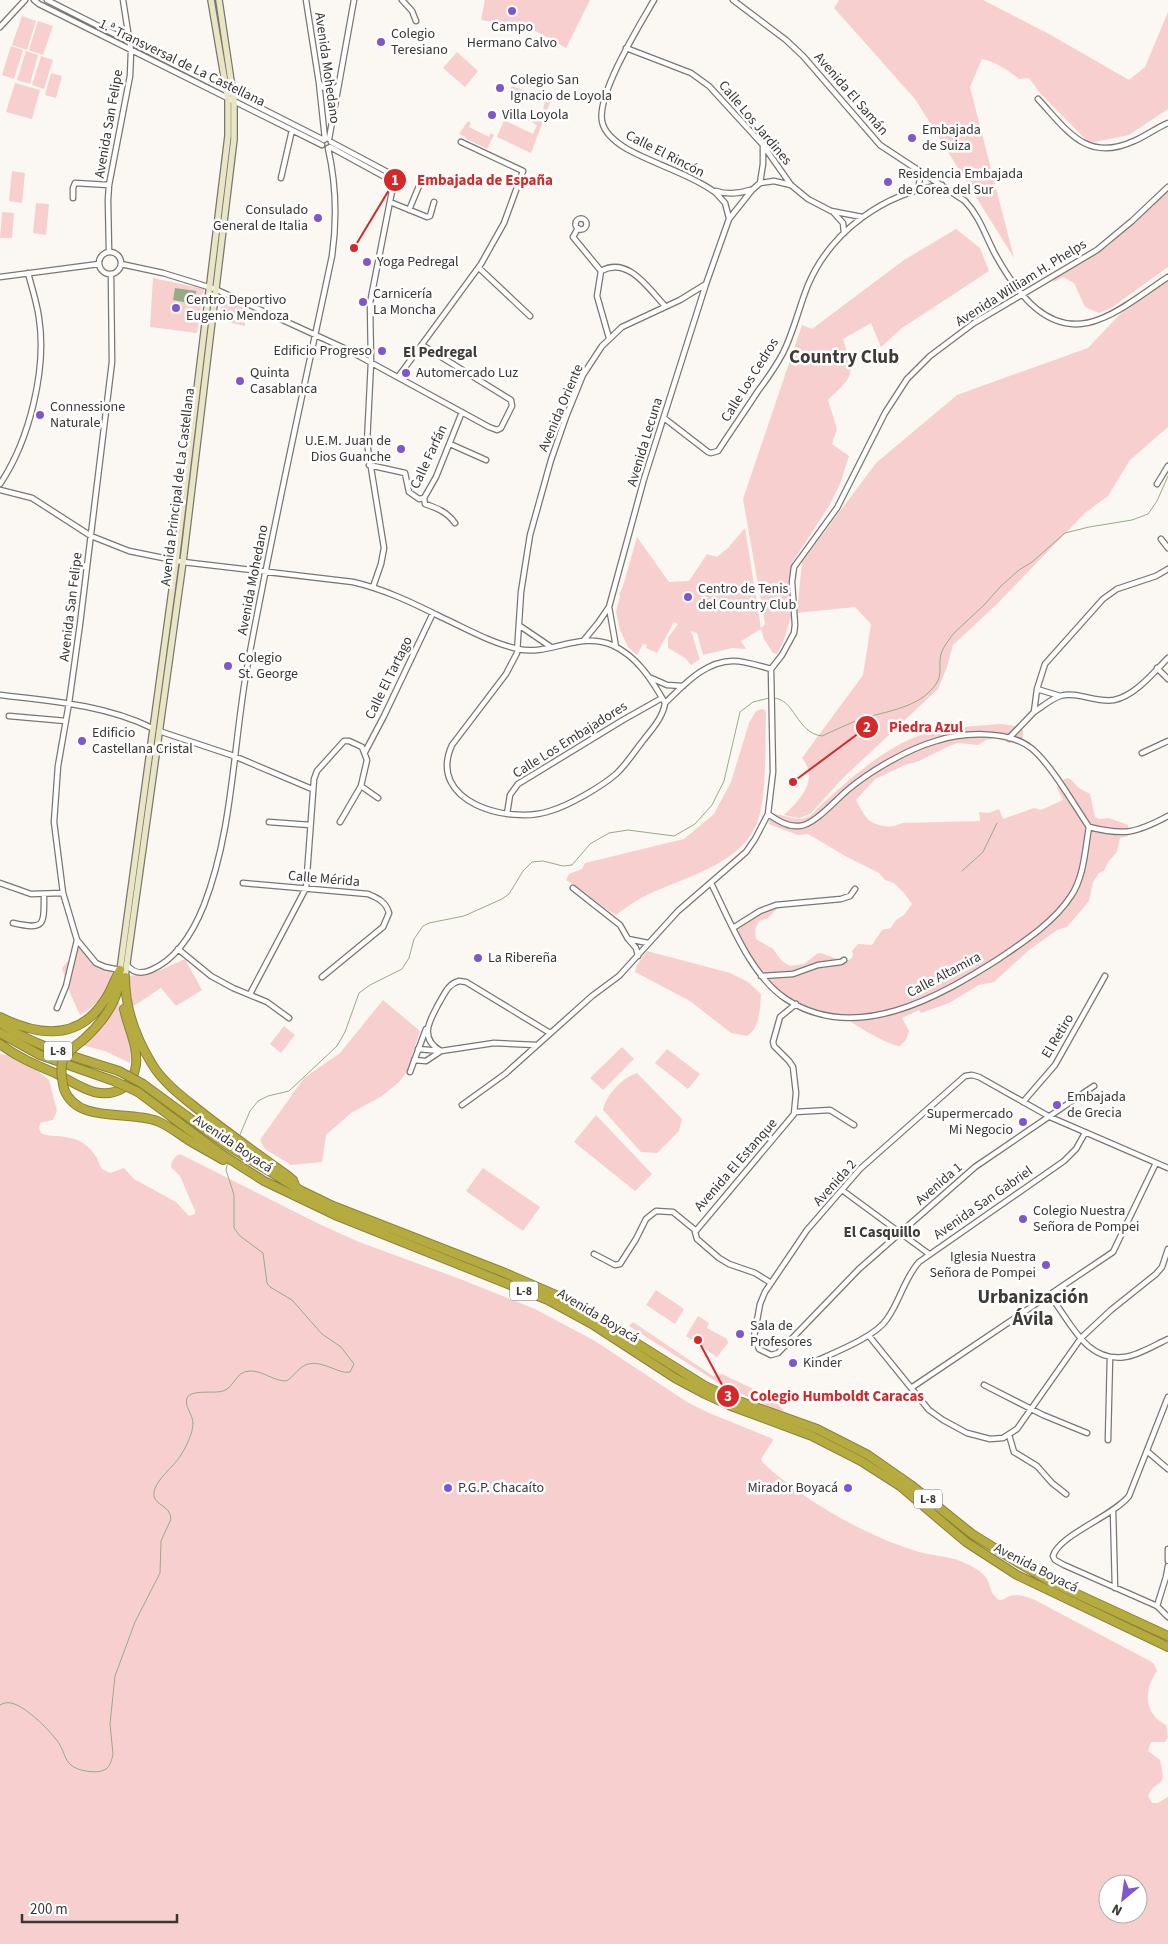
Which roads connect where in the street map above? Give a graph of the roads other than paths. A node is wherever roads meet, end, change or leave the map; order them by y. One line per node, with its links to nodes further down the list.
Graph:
1 (25, 0): 15 (street)
2 (34, 0): 18 (street, 1.ª Transversal de La Castellana)
3 (47, 0): 13 (street, 1.ª Transversal de La Castellana)
4 (58, 0): 13 (street)
5 (123, 0): 16 (street, Avenida San Felipe)
6 (211, 0): 21 (street, Avenida Principal de La Castellana)
7 (219, 0): 21 (street, Avenida Principal de La Castellana)
8 (306, 0): 19 (street, Avenida Mohedano)
9 (354, 0): 20 (street)
10 (402, 0): 14 (street)
11 (654, 0): 17 (street, Calle El Rincón)
12 (733, 0): 28 (street, Avenida El Samán)
13 (63, 8): 16 (street, 1.ª Transversal de La Castellana)
14 (416, 21)
15 (0, 27)
16 (130, 42): 18 (street, Avenida San Felipe); 21 (street, 1.ª Transversal de La Castellana)
17 (626, 48): 27 (street, Calle Los Jardines); 37 (street, Calle El Rincón)
18 (131, 50): 21 (street, 1.ª Transversal de La Castellana); 32 (street, Avenida San Felipe)
19 (319, 83): 20 (street); 26 (street, Avenida Mohedano)
20 (338, 86): 26 (street)
21 (230, 96): 24 (street, 1.ª Transversal de La Castellana); 26 (street, 1.ª Transversal de La Castellana); 59 (street, Avenida Principal de La Castellana)
22 (1038, 99): 23 (street)
23 (1168, 122)
24 (292, 130): 26 (street, 1.ª Transversal de La Castellana); 29 (street)
25 (461, 142): 52 (street)
26 (327, 143): 30 (street, 1.ª Transversal de La Castellana); 30 (street, 1.ª Transversal de La Castellana); 63 (street, Avenida Mohedano)
27 (763, 145): 31 (street); 33 (street, Calle Los Jardines)
28 (921, 172): 34 (street, Avenida El Samán); 39 (street)
29 (281, 178)
30 (394, 182): 41 (street)
31 (760, 183): 33 (street); 38 (street)
32 (109, 185): 40 (street); 49 (street, Avenida San Felipe)
33 (792, 185): 44 (street, Calle Los Jardines)
34 (942, 185): 39 (street, Calle Los Cedros); 60 (street, Avenida El Samán)
35 (419, 186): 43 (street)
36 (1168, 187): 60 (street, Avenida William H. Phelps)
37 (712, 190): 38 (street, Calle El Rincón); 46 (street, Calle El Rincón)
38 (752, 190): 46 (street)
39 (918, 190): 45 (street, Calle Los Cedros)
40 (73, 198)
41 (390, 202): 43 (street); 66 (street)
42 (434, 202): 43 (street)
43 (409, 210)
44 (831, 211): 45 (street, Calle Los Jardines); 48 (street)
45 (862, 217): 48 (street, Calle Los Cedros)
46 (729, 219): 58 (street)
47 (578, 228): 53 (street)
48 (844, 233): 69 (street, Calle Los Cedros)
49 (109, 252): 50 (street); 51 (street)
50 (99, 264): 54 (street); 55 (street)
51 (121, 264): 55 (street); 59 (street)
52 (478, 268): 62 (street); 65 (street)
53 (601, 271): 61 (street); 64 (street)
54 (28, 273): 56 (street); 74 (street)
55 (111, 274): 79 (street, Avenida San Felipe)
56 (0, 277)
57 (1168, 277): 60 (street, Avenida El Samán)
58 (706, 284): 61 (street, Avenida Oriente); 69 (street, Avenida Lecuna)
59 (212, 289): 63 (street); 82 (street, Avenida Principal de La Castellana)
60 (1021, 295): 95 (street, Avenida William H. Phelps)
61 (665, 306): 64 (street, Avenida Oriente)
62 (530, 316)
63 (315, 336): 66 (street); 84 (street, Avenida Mohedano)
64 (610, 338): 88 (street, Avenida Oriente)
65 (422, 345): 67 (street); 68 (street)
66 (371, 362): 67 (street); 72 (street)
67 (398, 377): 68 (street)
68 (462, 412): 70 (street, Calle Farfán)
69 (664, 418): 86 (street, Avenida Lecuna)
70 (450, 444): 71 (street); 77 (street, Calle Farfán)
71 (486, 460)
72 (369, 465): 77 (street, Calle Farfán); 85 (street)
73 (1168, 466): 75 (street)
74 (0, 484)
75 (1157, 484)
76 (0, 490): 79 (street)
77 (424, 498): 78 (street)
78 (455, 523)
79 (91, 536): 82 (street); 103 (street, Avenida San Felipe)
80 (1161, 538): 81 (street)
81 (1168, 548)
82 (179, 562): 84 (street); 107 (street, Avenida Principal de La Castellana)
83 (1168, 569): 99 (street)
84 (265, 572): 85 (street); 112 (street, Avenida Mohedano)
85 (373, 587): 87 (street)
86 (608, 607): 89 (street, Avenida Lecuna); 91 (street, Avenida Lecuna)
87 (433, 613): 92 (street); 110 (street, Calle El Tartago)
88 (520, 626): 90 (street); 92 (street, Avenida Oriente)
89 (584, 640): 90 (street); 91 (street)
90 (551, 647): 92 (street)
91 (616, 647): 96 (street)
92 (518, 649): 116 (street)
93 (1168, 658): 94 (street)
94 (1157, 668): 97 (street); 101 (street)
95 (771, 669): 98 (street); 117 (street)
96 (649, 677): 98 (street); 102 (street)
97 (1168, 679)
98 (683, 686): 102 (street)
99 (1037, 689): 101 (street); 104 (street)
100 (0, 695): 103 (street)
101 (1060, 696): 104 (street)
102 (664, 700): 116 (street, Calle Los Embajadores); 116 (street)
103 (69, 703): 106 (street, Avenida San Felipe); 107 (street)
104 (1034, 712): 108 (street)
105 (9, 716): 106 (street)
106 (66, 721): 129 (street, Avenida San Felipe)
107 (156, 729): 112 (street); 139 (street, Avenida Principal de La Castellana)
108 (1009, 738): 117 (street); 122 (street)
109 (1168, 741): 111 (street)
110 (365, 752): 113 (street, Calle El Tartago); 114 (street)
111 (1142, 753)
112 (234, 756): 114 (street); 136 (street, Avenida Mohedano)
113 (360, 786): 115 (street); 120 (street, Calle El Tartago)
114 (312, 789): 121 (street)
115 (378, 798)
116 (506, 814)
117 (768, 814): 125 (street)
118 (1168, 816): 122 (street)
119 (269, 822): 121 (street)
120 (340, 822)
121 (310, 825): 126 (street)
122 (1089, 827): 145 (street, Calle Altamira)
123 (0, 883): 130 (street)
124 (243, 883): 126 (street, Calle Mérida)
125 (711, 883): 132 (street, Calle Altamira); 135 (street)
126 (306, 888): 143 (street, Calle Mérida); 144 (street)
127 (573, 888): 133 (street)
128 (855, 889): 132 (street)
129 (63, 893): 130 (street); 134 (street, Avenida San Felipe)
130 (44, 894): 131 (street)
131 (13, 923)
132 (733, 928): 140 (street, Calle Altamira)
133 (628, 939): 135 (street); 137 (street)
134 (77, 940): 139 (street, Avenida San Felipe); 146 (street)
135 (648, 943): 137 (street)
136 (178, 949): 139 (street, Avenida Mohedano); 144 (street)
137 (638, 956): 152 (street)
138 (844, 960): 140 (street)
139 (124, 968): 142 (street, Avenida Principal de La Castellana); 147 (highway); 166 (highway, bridge)
140 (761, 976): 145 (street, Calle Altamira)
141 (1105, 976): 160 (street, El Retiro)
142 (125, 977): 153 (highway); 169 (highway)
143 (322, 978)
144 (250, 994): 148 (street)
145 (796, 1004): 162 (street, Avenida El Estanque)
146 (58, 1008)
147 (0, 1017)
148 (289, 1018)
149 (0, 1023): 169 (highway, Avenida Boyacá / L-8, bridge)
150 (427, 1026): 152 (street); 155 (street); 156 (street)
151 (0, 1033): 166 (highway, Avenida Boyacá / L-8, bridge)
152 (550, 1033): 154 (street)
153 (0, 1044)
154 (537, 1045): 156 (street); 161 (street)
155 (418, 1049): 156 (street); 157 (street)
156 (441, 1051): 157 (street)
157 (414, 1060): 158 (street)
158 (410, 1072)
159 (1094, 1086): 163 (street, Avenida 1)
160 (1023, 1102): 163 (street); 170 (street, Avenida 2)
161 (462, 1105)
162 (795, 1112): 164 (street); 171 (street, Avenida El Estanque)
163 (1050, 1117): 165 (street); 172 (street, Avenida 1)
164 (854, 1125)
165 (1085, 1133): 167 (street); 175 (street, Avenida San Gabriel)
166 (219, 1155): 202 (highway, Avenida Boyacá / L-8)
167 (1156, 1163): 168 (street); 185 (street)
168 (1168, 1168)
169 (296, 1188): 201 (highway, Avenida Boyacá / L-8)
170 (842, 1190): 172 (street); 176 (street, Avenida 2)
171 (695, 1230): 174 (street); 176 (street, Avenida El Estanque)
172 (900, 1232): 175 (street); 178 (street, Avenida 1)
173 (1168, 1249): 180 (street)
174 (594, 1254)
175 (929, 1254): 179 (street, Avenida San Gabriel)
176 (771, 1283): 178 (street, Avenida 2)
177 (1056, 1304): 180 (street)
178 (754, 1333)
179 (869, 1336): 183 (street, Avenida San Gabriel); 185 (street)
180 (1081, 1338): 182 (street); 187 (street)
181 (1168, 1340): 182 (street)
182 (1110, 1357): 190 (street)
183 (807, 1365)
184 (984, 1384): 187 (street)
185 (911, 1388): 189 (street)
186 (1168, 1397): 191 (street)
187 (1032, 1410): 188 (street); 189 (street)
188 (1087, 1434)
189 (1009, 1435): 193 (street)
190 (1108, 1440)
191 (1148, 1452): 192 (street); 194 (street)
192 (1168, 1469)
193 (1066, 1494)
194 (1113, 1510): 198 (street); 198 (street)
195 (1168, 1549): 196 (street)
196 (1168, 1561)
197 (1168, 1566): 199 (street)
198 (1115, 1588): 199 (street)
199 (1157, 1606): 200 (street)
200 (1168, 1617)
201 (1168, 1636)
202 (1168, 1647)

